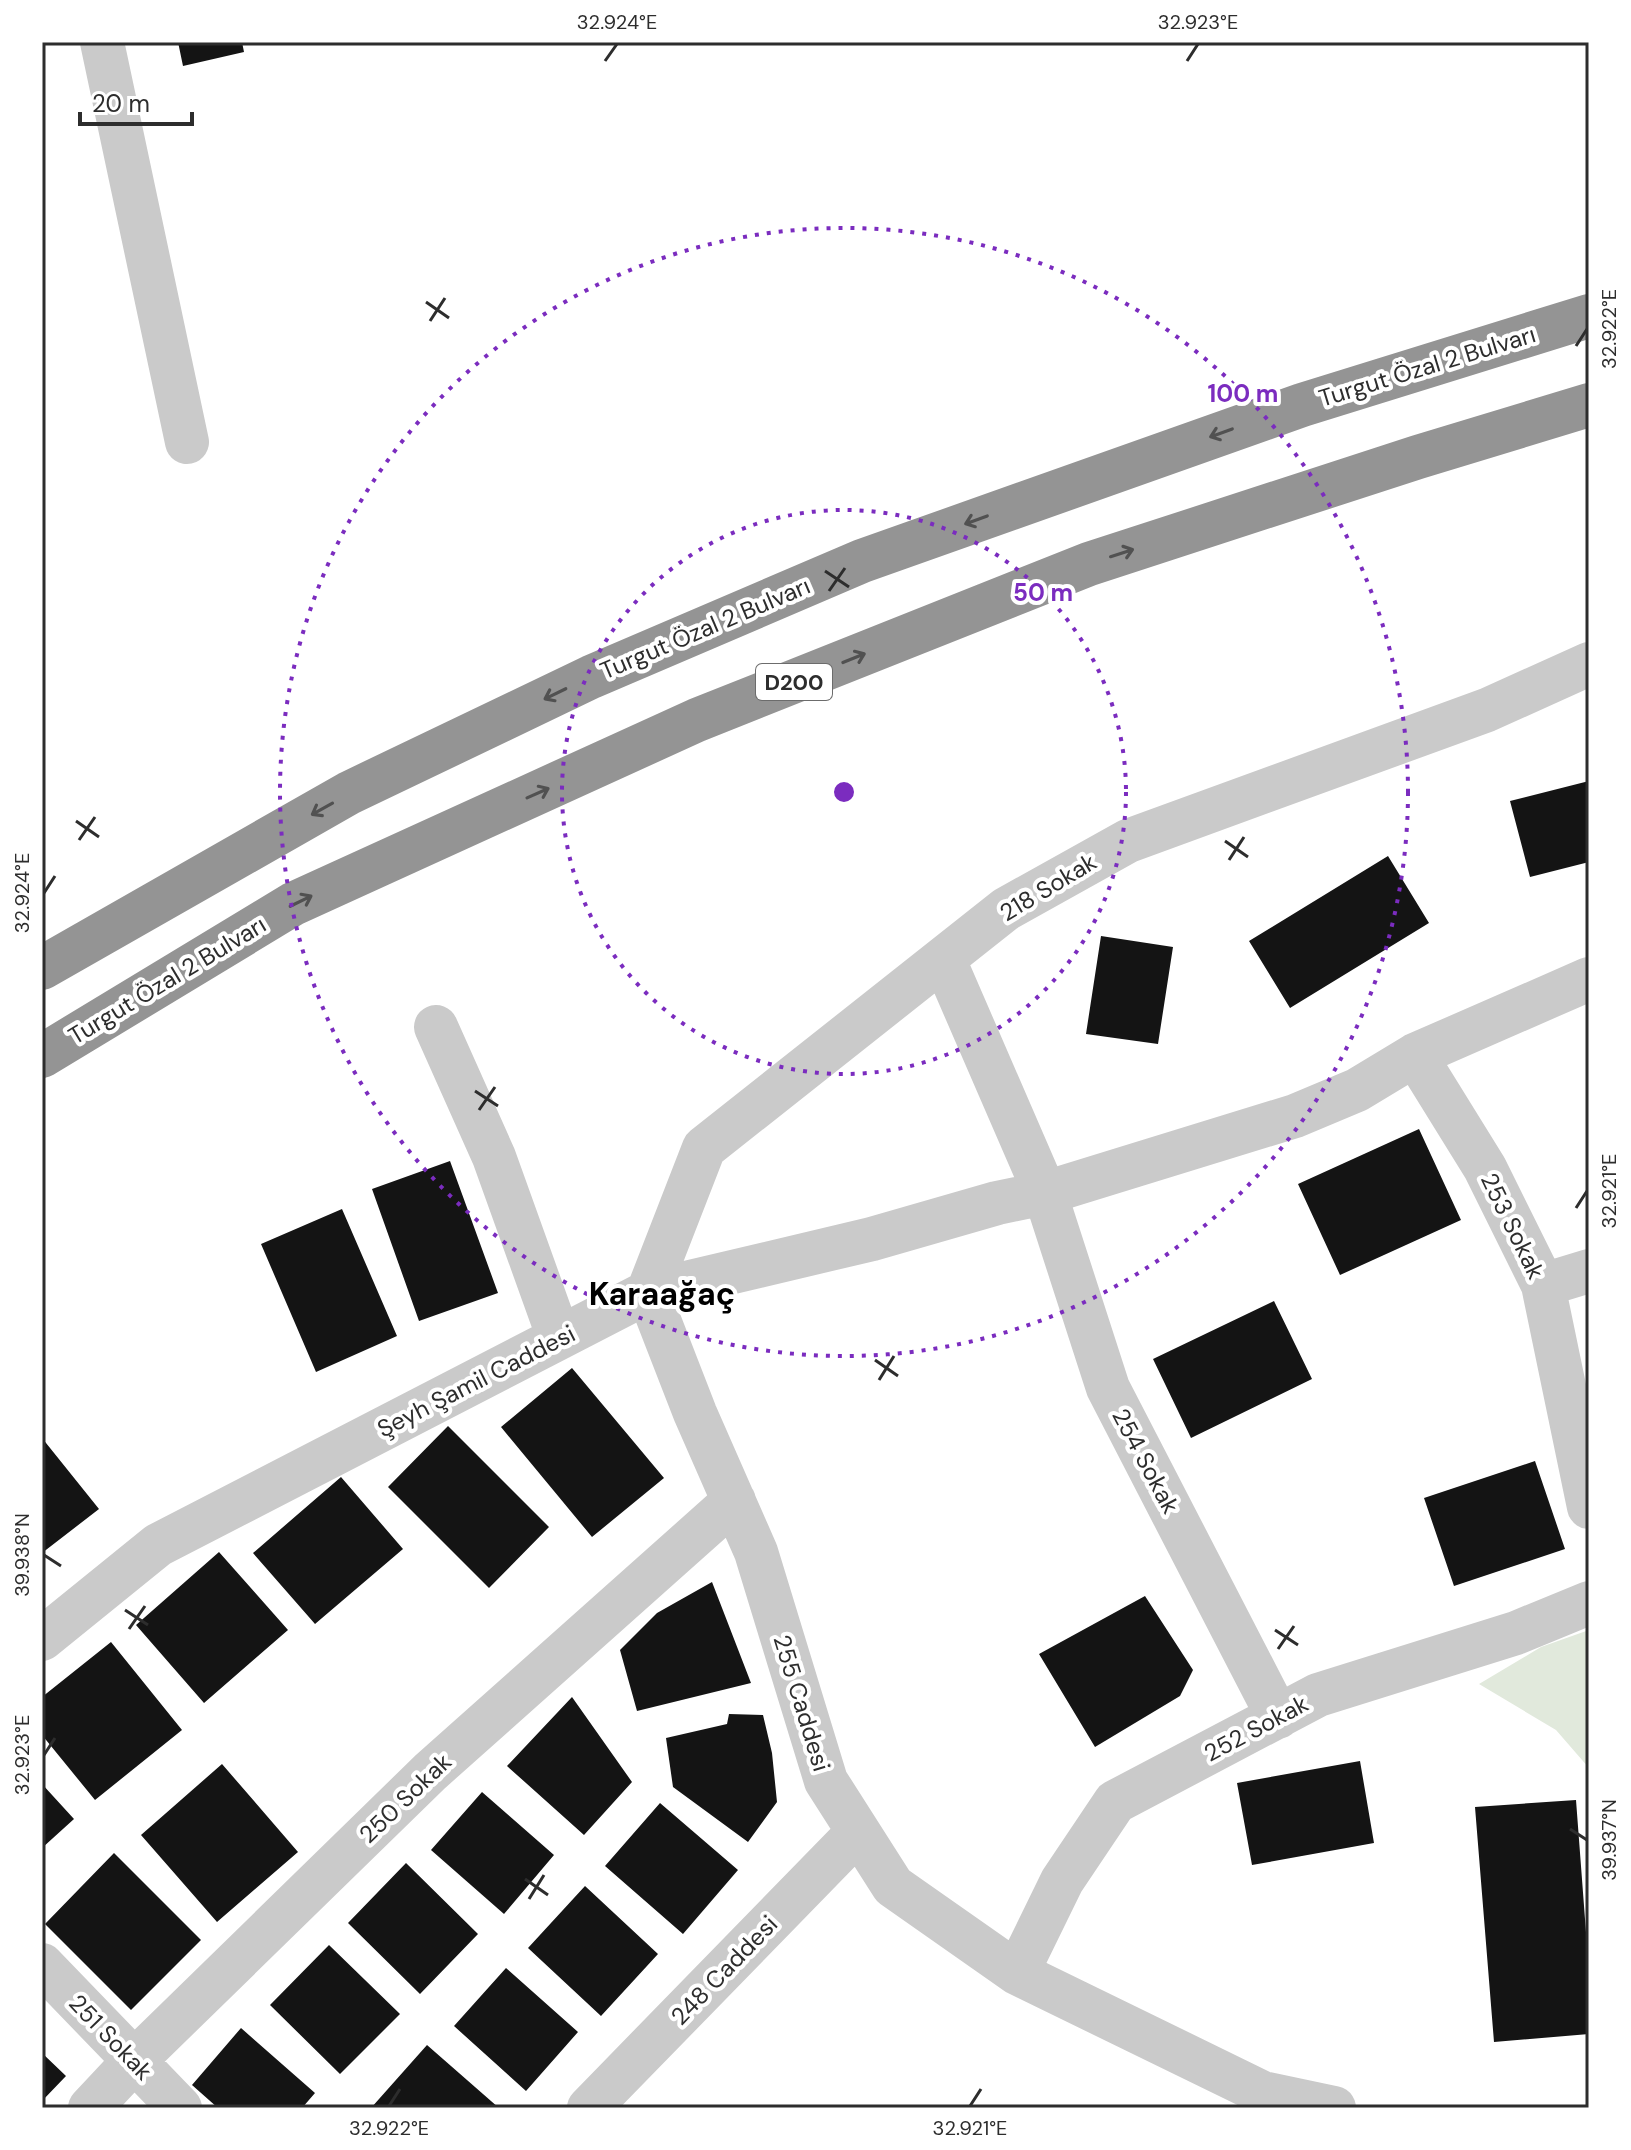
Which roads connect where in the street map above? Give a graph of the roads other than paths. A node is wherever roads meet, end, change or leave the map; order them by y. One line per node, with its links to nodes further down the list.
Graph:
1 (102, 42): 4 (street)
2 (1589, 316): 7 (highway, Turgut Özal 2 Bulvarı, one-way to 7)
3 (1589, 405): 11 (highway, Turgut Özal 2 Bulvarı / D200, one-way to 3)
4 (187, 442)
5 (1589, 664): 6 (street, 218 Sokak)
6 (944, 960): 12 (street, 254 Sokak); 15 (street, 218 Sokak)
7 (42, 968)
8 (1589, 979): 10 (street, Şeyh Şamil Caddesi)
9 (436, 1027): 16 (street)
10 (1415, 1055): 12 (street, Şeyh Şamil Caddesi); 14 (street, 253 Sokak)
11 (42, 1056)
12 (1045, 1193): 15 (street, Şeyh Şamil Caddesi); 21 (street, 254 Sokak)
13 (1589, 1271): 14 (street)
14 (1543, 1285): 18 (street, 253 Sokak)
15 (648, 1292): 16 (street, Şeyh Şamil Caddesi); 17 (street, 255 Caddesi)
16 (559, 1338): 20 (street, Şeyh Şamil Caddesi)
17 (734, 1501): 22 (street, 255 Caddesi); 25 (street, 250 Sokak)
18 (1589, 1507)
19 (1589, 1603): 21 (street, 252 Sokak)
20 (42, 1639)
21 (1278, 1717): 24 (street, 252 Sokak)
22 (858, 1832): 24 (street, 255 Caddesi); 29 (street, 248 Caddesi)
23 (42, 1965): 25 (street, 251 Sokak)
24 (1017, 1973): 26 (street, 255 Caddesi)
25 (134, 2061): 27 (street, 250 Sokak); 28 (street, 251 Sokak)
26 (1257, 2100): 30 (street, 255 Caddesi)
27 (90, 2108)
28 (180, 2108)
29 (589, 2108)
30 (1334, 2108)

